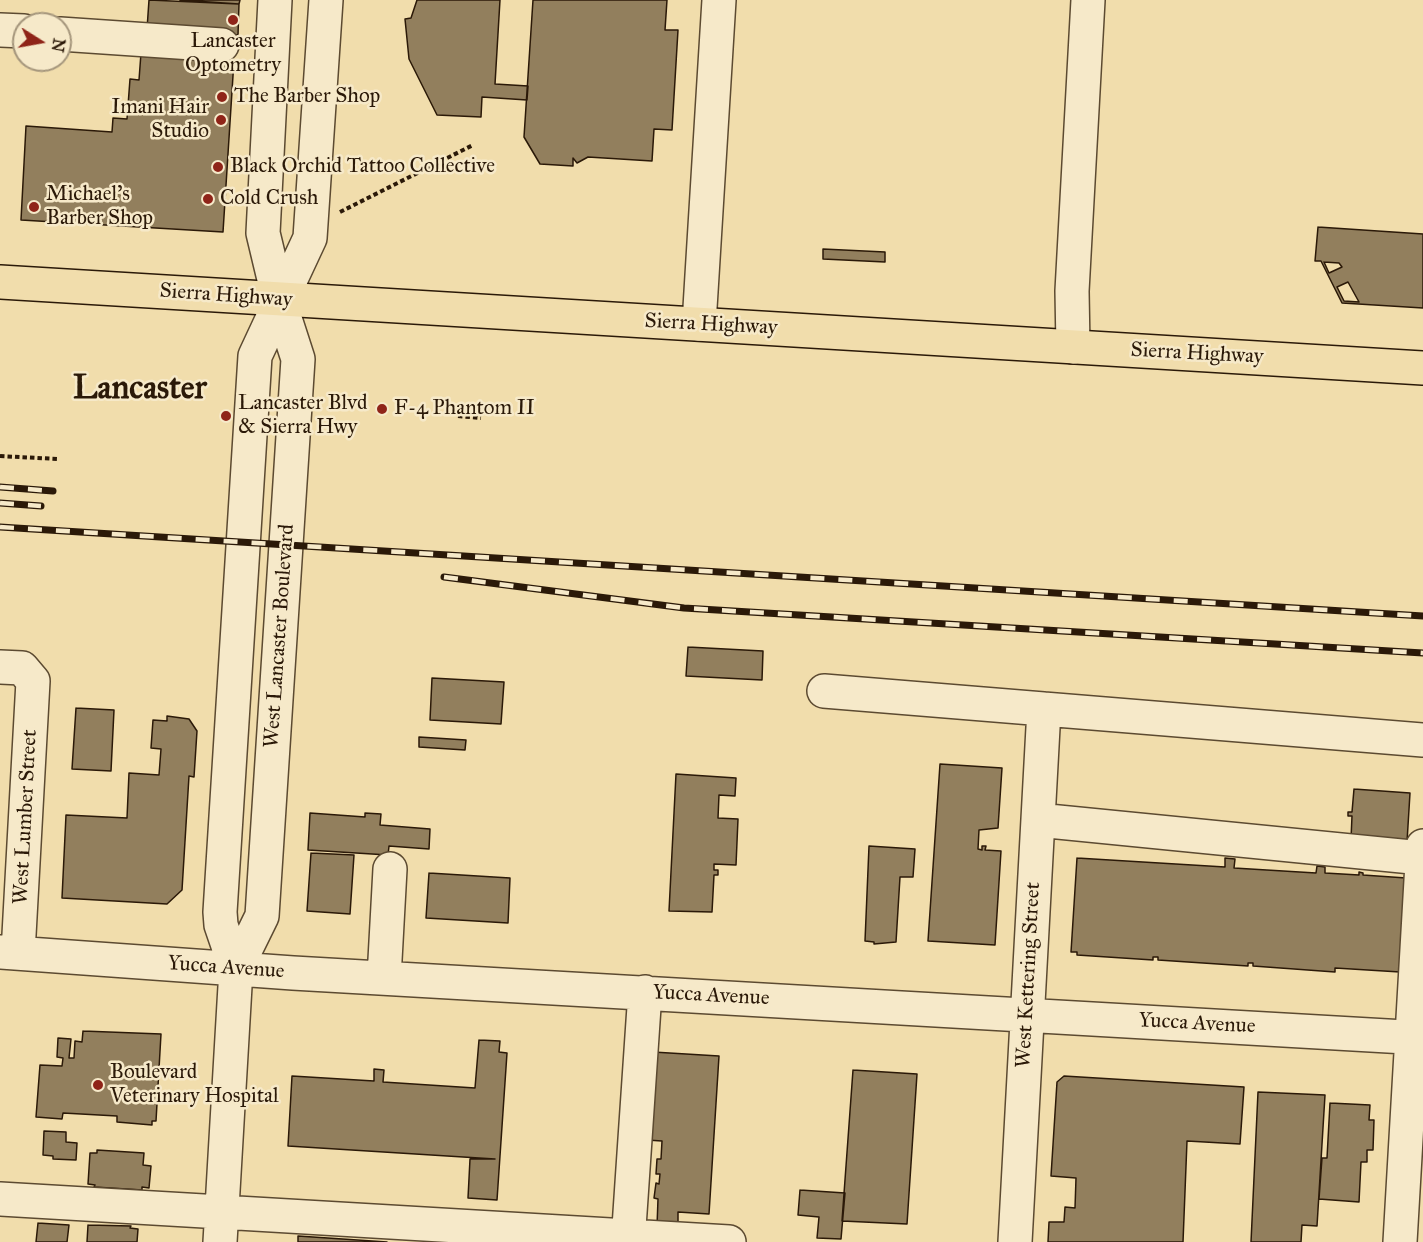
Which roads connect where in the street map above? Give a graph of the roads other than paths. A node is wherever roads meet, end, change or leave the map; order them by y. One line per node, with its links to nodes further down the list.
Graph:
1 (275, 0): 8 (street, West Lancaster Boulevard)
2 (326, 0): 8 (street, West Lancaster Boulevard)
3 (719, 0): 9 (street)
4 (1088, 0): 10 (street)
5 (72, 35): 6 (street)
6 (222, 45)
7 (0, 282): 8 (main road, Sierra Highway)
8 (279, 300): 9 (main road, Sierra Highway); 22 (street, West Lancaster Boulevard); 22 (street, West Lancaster Boulevard)
9 (699, 324): 10 (main road, Sierra Highway)
10 (1073, 347): 11 (main road, Sierra Highway)
11 (1423, 368)
12 (0, 667): 17 (street, West Lumber Street)
13 (824, 691): 14 (street)
14 (1044, 709): 15 (street); 16 (street, West Kettering Street)
15 (1423, 740)
16 (1038, 820): 19 (street); 25 (street, West Kettering Street)
17 (13, 834): 21 (street, West Lumber Street)
18 (1423, 846): 19 (street)
19 (1422, 858): 26 (street)
20 (390, 869): 23 (street)
21 (9, 953): 22 (street, Yucca Avenue)
22 (236, 969): 23 (street, Yucca Avenue); 28 (street, West Lancaster Boulevard)
23 (384, 978): 24 (street, Yucca Avenue)
24 (645, 992): 25 (street, Yucca Avenue); 29 (street)
25 (1027, 1014): 26 (street, Yucca Avenue); 31 (street, West Kettering Street)
26 (1418, 1038): 32 (street)
27 (0, 1199): 28 (street)
28 (221, 1227): 29 (street)
29 (628, 1239): 30 (street)
30 (729, 1242)
31 (1015, 1242)
32 (1400, 1242)

